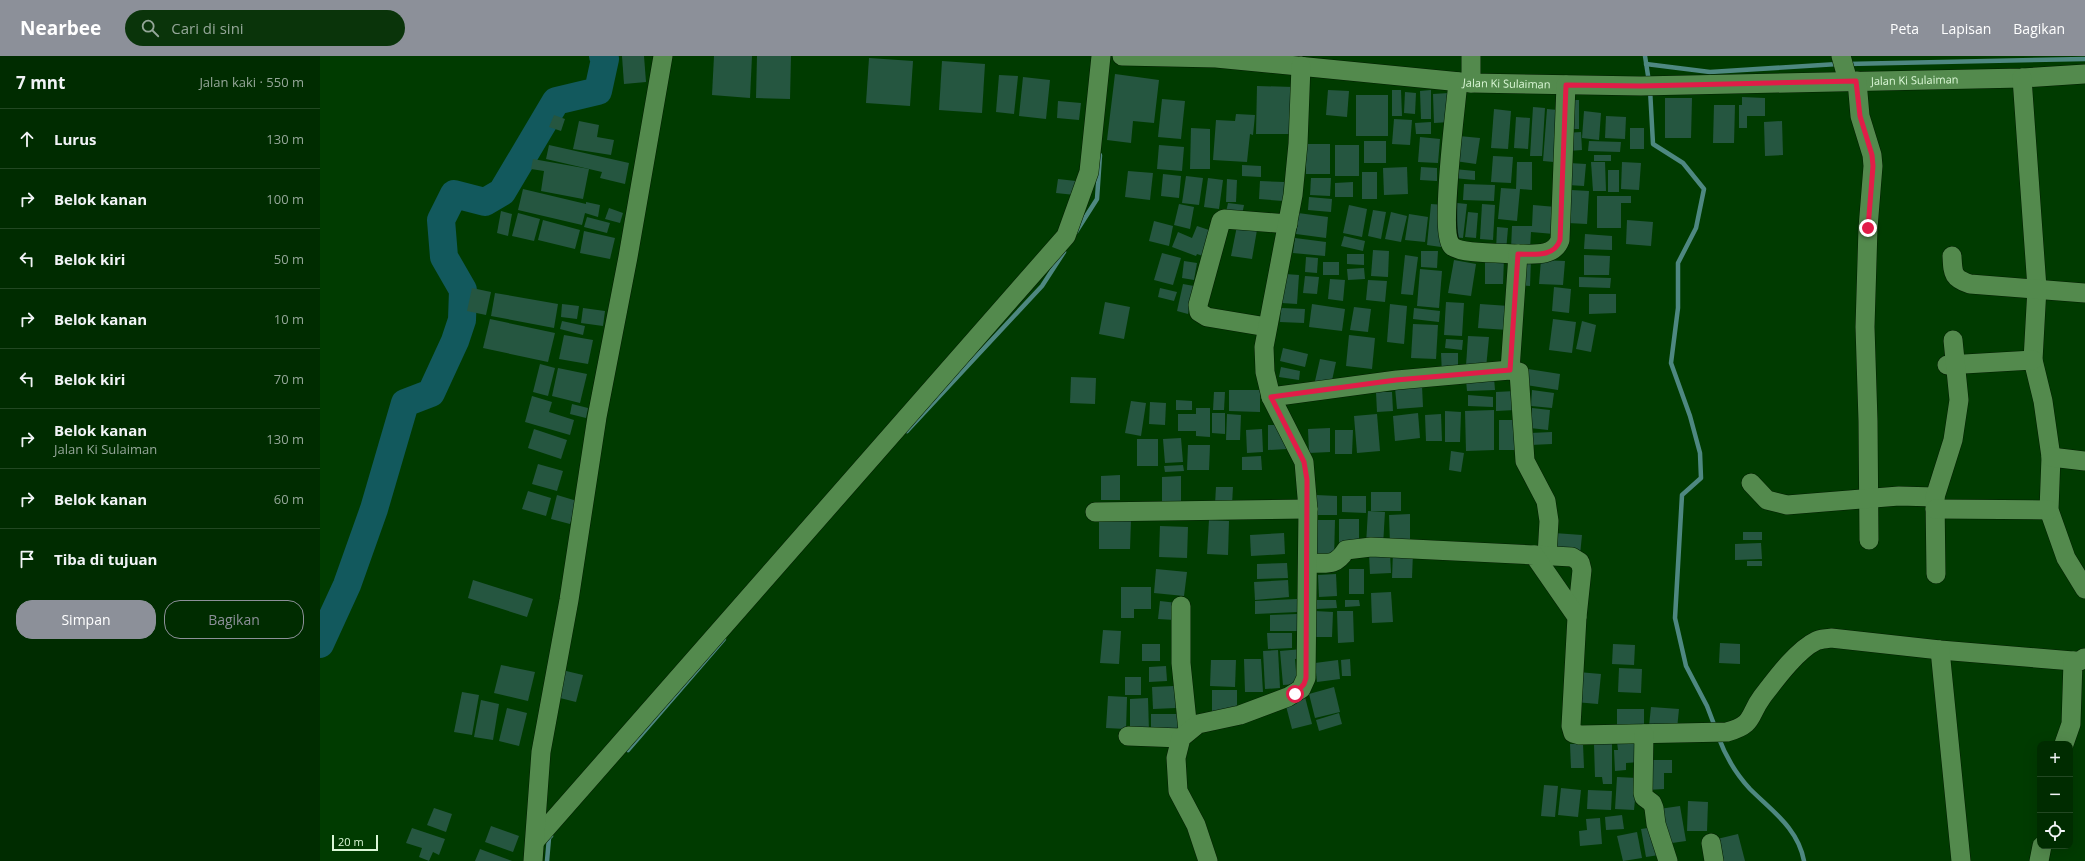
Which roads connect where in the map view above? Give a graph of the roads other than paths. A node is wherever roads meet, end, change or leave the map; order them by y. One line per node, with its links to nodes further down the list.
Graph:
1 (663, 56): 43 (street)
2 (1101, 56): 43 (street)
3 (1122, 56): 5 (street, Jalan Ki Sulaiman)
4 (1471, 59): 9 (street)
5 (1301, 66): 9 (street, Jalan Ki Sulaiman); 11 (street)
6 (1846, 70): 8 (street, Jalan Ki Sulaiman); 10 (street, Jalan Ki Sulaiman); 25 (street)
7 (2085, 74): 8 (street, Jalan Ki Sulaiman)
8 (2022, 78): 14 (street)
9 (1465, 83): 10 (street, Jalan Ki Sulaiman); 12 (street)
10 (1566, 85): 12 (street)
11 (1288, 224): 16 (street); 16 (street)
12 (1518, 254): 20 (street)
13 (1952, 256): 14 (street)
14 (2037, 288): 15 (street); 18 (street)
15 (2085, 293)
16 (1267, 327): 21 (street)
17 (1953, 340): 19 (street)
18 (2033, 360): 19 (street); 22 (street)
19 (1951, 365): 26 (street)
20 (1510, 370): 21 (street); 31 (street)
21 (1271, 397): 27 (street)
22 (2051, 457): 23 (street); 28 (street)
23 (2085, 461)
24 (1751, 483): 25 (street)
25 (1867, 499): 26 (street); 30 (street)
26 (1935, 503): 28 (street); 33 (street)
27 (1308, 509): 29 (street); 32 (street)
28 (2049, 510): 34 (street)
29 (1095, 512)
30 (1869, 540)
31 (1541, 556): 32 (street); 36 (street); 36 (street)
32 (1308, 563): 40 (street)
33 (1936, 574)
34 (2085, 590)
35 (1181, 606): 40 (street)
36 (1577, 617): 39 (street)
37 (1940, 650): 38 (street); 39 (street); 50 (street)
38 (2079, 659): 42 (street)
39 (1644, 734): 48 (street)
40 (1185, 735): 41 (street); 47 (street)
41 (1128, 736)
42 (2065, 741)
43 (535, 841): 46 (street)
44 (1710, 843): 49 (street)
45 (2041, 849): 51 (street)
46 (533, 861)
47 (1208, 861)
48 (1668, 861)
49 (1714, 861)
50 (1961, 861)
51 (2039, 861)

